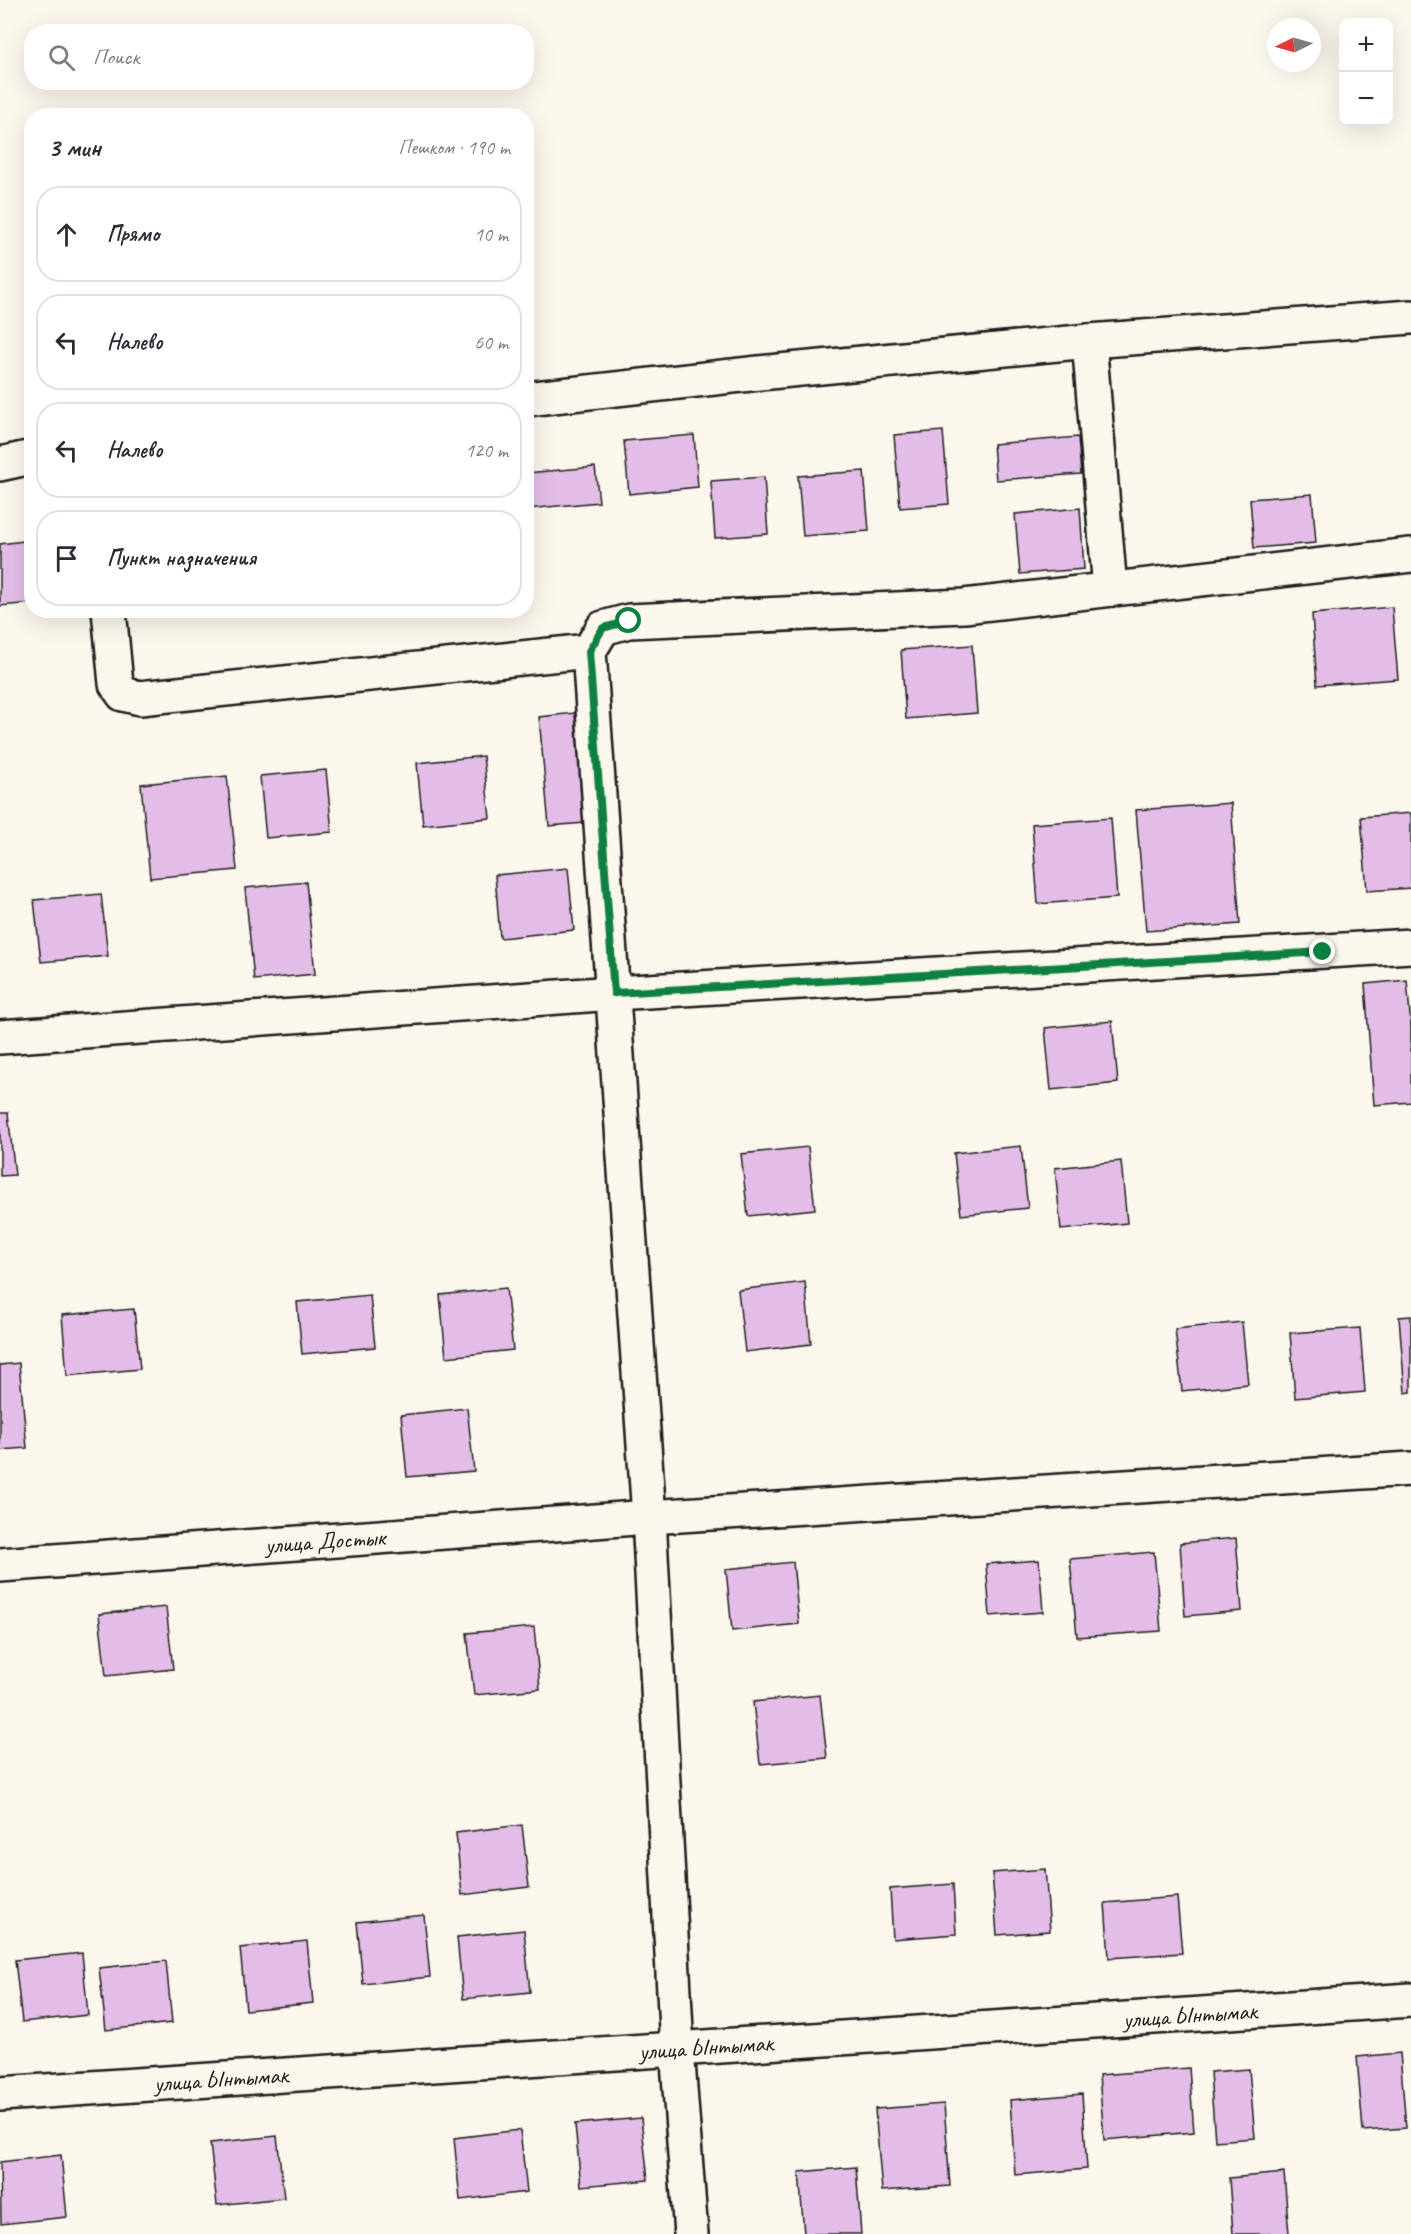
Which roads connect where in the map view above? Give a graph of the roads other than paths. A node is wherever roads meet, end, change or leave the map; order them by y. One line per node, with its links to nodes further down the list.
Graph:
1 (1411, 317): 2 (street)
2 (1089, 341): 3 (street); 7 (street)
3 (534, 398)
4 (24, 460): 5 (street)
5 (0, 464)
6 (1411, 555): 7 (street)
7 (1110, 589): 9 (street)
8 (110, 618): 9 (street)
9 (589, 651): 11 (street)
10 (1411, 946): 11 (street)
11 (614, 993): 12 (street); 14 (street)
12 (0, 1037)
13 (1411, 1470): 14 (street, улица Достык)
14 (649, 1517): 15 (street, улица Достык); 17 (street)
15 (0, 1565)
16 (1411, 2000): 17 (street, улица Ынтымак)
17 (677, 2049): 18 (street, улица Ынтымак); 19 (street)
18 (0, 2094)
19 (691, 2234)

